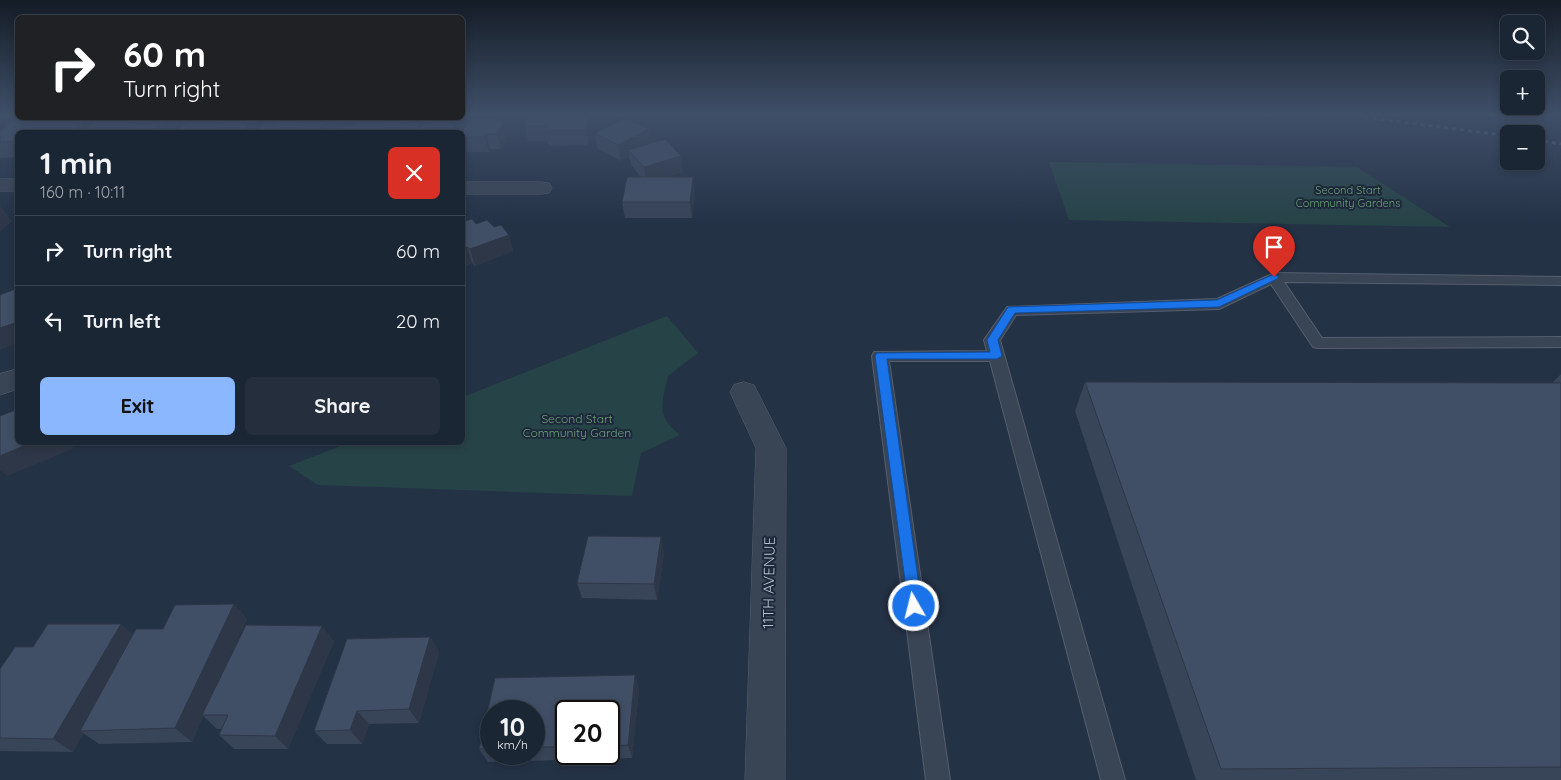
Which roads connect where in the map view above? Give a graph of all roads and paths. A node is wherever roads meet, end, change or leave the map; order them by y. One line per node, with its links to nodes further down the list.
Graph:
1 (0, 185): 2 (street)
2 (15, 185)
3 (465, 188): 4 (street)
4 (541, 188)
5 (1274, 277): 6 (lane); 7 (lane); 8 (lane)
6 (1561, 281)
7 (1561, 342)
8 (997, 356): 13 (lane); 14 (lane)
9 (15, 379): 10 (street)
10 (0, 385)
11 (744, 392): 12 (street, 11TH AVENUE)
12 (764, 780)
13 (938, 780)
14 (1113, 780)

